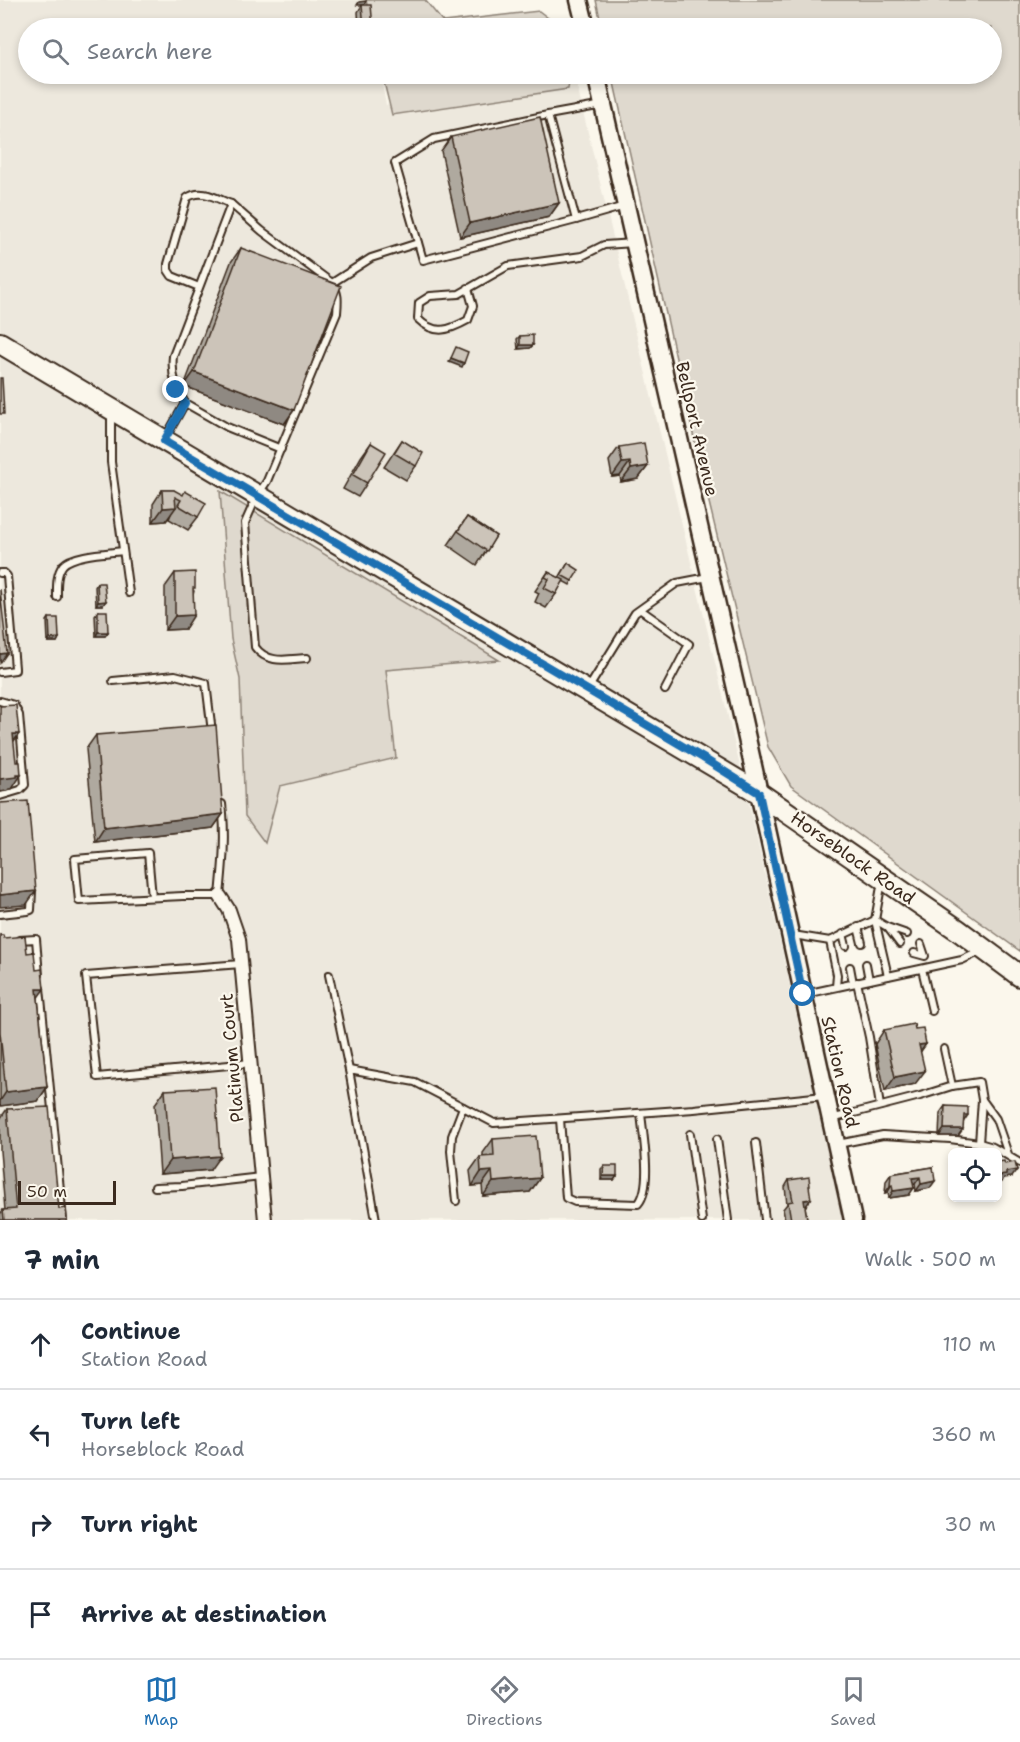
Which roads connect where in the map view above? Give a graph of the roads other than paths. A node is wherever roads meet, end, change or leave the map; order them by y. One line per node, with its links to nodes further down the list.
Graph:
1 (579, 0): 2 (main road)
2 (584, 18)
3 (598, 84): 4 (main road, Bellport Avenue)
4 (603, 105): 5 (lane); 7 (main road, Bellport Avenue)
5 (548, 115): 8 (lane); 9 (lane)
6 (231, 204): 11 (lane); 12 (lane); 12 (lane)
7 (626, 206): 8 (lane); 10 (main road, Bellport Avenue)
8 (576, 220): 9 (lane)
9 (418, 243): 11 (lane)
10 (635, 243): 13 (lane); 22 (main road, Bellport Avenue)
11 (332, 283): 18 (lane)
12 (199, 287): 15 (lane)
13 (468, 288): 13 (lane)
14 (0, 343): 16 (main road, Horseblock Road)
15 (185, 403): 17 (lane); 18 (lane)
16 (111, 409): 17 (main road, Horseblock Road); 20 (lane)
17 (164, 441): 19 (main road, Horseblock Road)
18 (281, 449): 19 (lane)
19 (257, 496): 26 (lane); 29 (main road, Horseblock Road)
20 (123, 551): 23 (lane); 24 (lane)
21 (0, 573): 27 (lane)
22 (711, 577): 25 (lane); 33 (main road, Bellport Avenue)
23 (129, 593)
24 (57, 597)
25 (641, 610): 29 (lane); 30 (lane)
26 (307, 658)
27 (0, 672)
28 (113, 681): 32 (lane)
29 (588, 690): 33 (main road, Horseblock Road)
30 (665, 690)
31 (0, 700): 34 (lane)
32 (214, 741)
33 (759, 793): 36 (main road, Horseblock Road); 44 (main road, Station Road)
34 (0, 796)
35 (221, 800): 38 (lane)
36 (883, 878): 41 (lane); 53 (main road, Horseblock Road)
37 (31, 884): 40 (lane)
38 (220, 896): 39 (lane); 56 (street, Platinum Court)
39 (152, 897): 39 (lane)
40 (0, 914)
41 (875, 920): 42 (lane); 43 (lane); 62 (lane)
42 (858, 927): 45 (lane); 49 (lane)
43 (886, 927): 46 (lane); 50 (lane)
44 (789, 933): 48 (lane); 67 (main road, Station Road)
45 (843, 934): 48 (lane); 52 (lane)
46 (907, 934)
47 (12, 941): 77 (lane)
48 (830, 941): 66 (lane)
49 (862, 944)
50 (900, 944)
51 (921, 944): 55 (lane)
52 (846, 946)
53 (984, 949): 59 (lane); 63 (main road, Horseblock Road)
54 (914, 953): 55 (lane)
55 (925, 956): 59 (lane)
56 (242, 964): 70 (street, Platinum Court); 70 (lane)
57 (866, 964): 64 (lane)
58 (850, 967): 65 (lane)
59 (930, 967): 60 (lane)
60 (922, 969): 62 (lane); 68 (lane)
61 (329, 975): 71 (lane)
62 (888, 976): 64 (lane)
63 (1020, 976)
64 (869, 980): 65 (lane)
65 (855, 983): 66 (lane); 75 (lane)
66 (836, 987): 67 (lane)
67 (803, 994): 73 (main road, Station Road)
68 (932, 1011)
69 (944, 1049): 72 (lane)
70 (251, 1064): 89 (street, Platinum Court)
71 (349, 1070): 76 (lane); 94 (lane)
72 (952, 1086): 74 (lane); 75 (lane)
73 (825, 1096): 79 (lane); 81 (main road, Station Road)
74 (982, 1100): 85 (lane); 87 (lane)
75 (880, 1106): 81 (lane)
76 (463, 1107): 80 (lane); 91 (lane)
77 (52, 1108): 78 (lane); 92 (lane)
78 (42, 1110)
79 (641, 1113): 80 (lane); 80 (lane)
80 (560, 1119)
81 (830, 1119): 86 (main road, Station Road)
82 (690, 1134): 95 (lane)
83 (717, 1139): 96 (lane)
84 (756, 1143): 97 (lane)
85 (979, 1143): 86 (lane); 87 (lane)
86 (836, 1144): 98 (main road, Station Road)
87 (1008, 1154): 88 (lane)
88 (1020, 1163)
89 (261, 1177): 90 (lane); 93 (street, Platinum Court)
90 (155, 1187)
91 (456, 1201)
92 (63, 1220)
93 (265, 1220)
94 (376, 1220)
95 (702, 1220)
96 (728, 1220)
97 (765, 1220)
98 (852, 1220)

